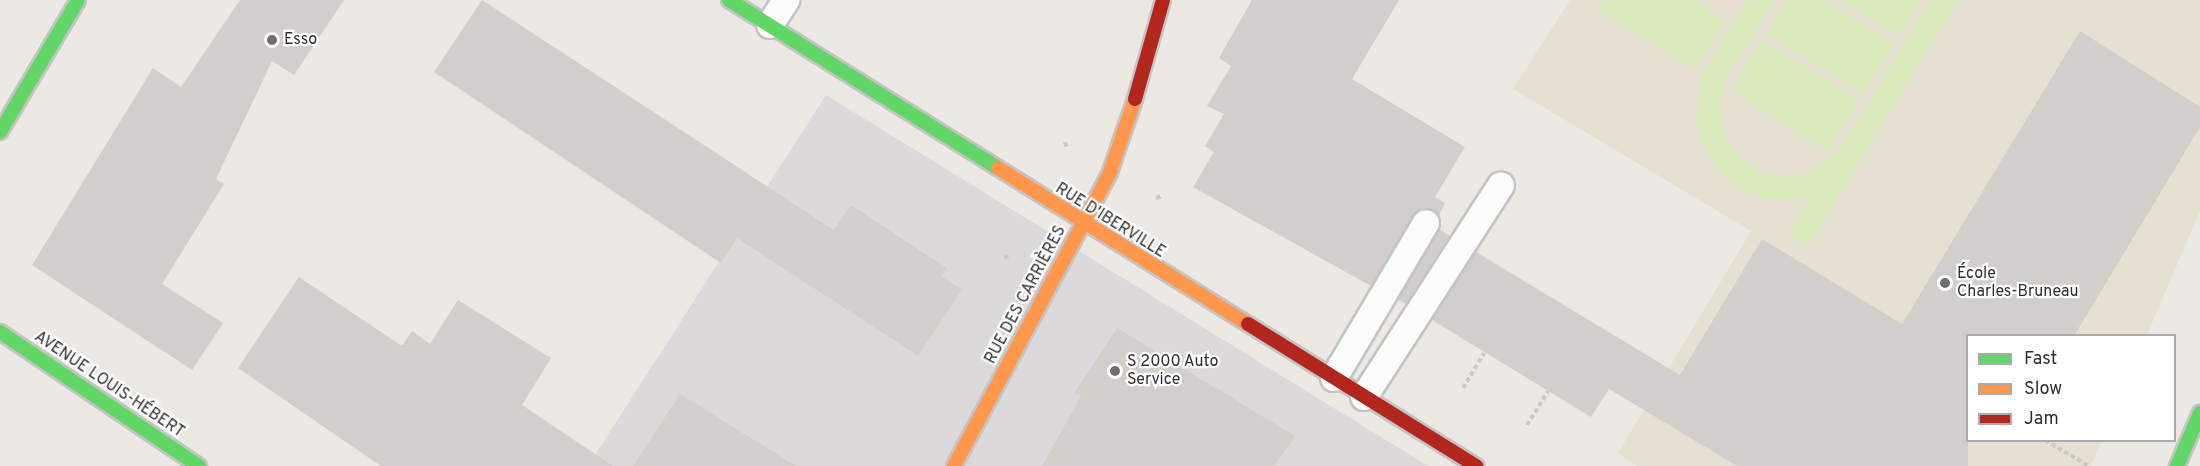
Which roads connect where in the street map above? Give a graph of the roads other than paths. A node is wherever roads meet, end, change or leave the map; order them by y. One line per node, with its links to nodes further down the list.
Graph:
1 (78, 0): 6 (main road)
2 (729, 0): 5 (main road, RUE D'IBERVILLE)
3 (786, 0): 5 (lane)
4 (1163, 0): 8 (main road, RUE DES CARRIÈRES)
5 (770, 25): 8 (main road, RUE D'IBERVILLE)
6 (0, 132)
7 (1501, 185): 12 (lane)
8 (1083, 223): 11 (main road, RUE D'IBERVILLE); 15 (main road, RUE DES CARRIÈRES)
9 (1426, 223): 11 (lane)
10 (0, 332): 14 (main road, AVENUE LOUIS-HÉBERT)
11 (1335, 378): 12 (main road, RUE D'IBERVILLE)
12 (1364, 397): 16 (main road, RUE D'IBERVILLE)
13 (2200, 413): 17 (main road)
14 (199, 466)
15 (954, 466)
16 (1476, 466)
17 (2177, 466)

